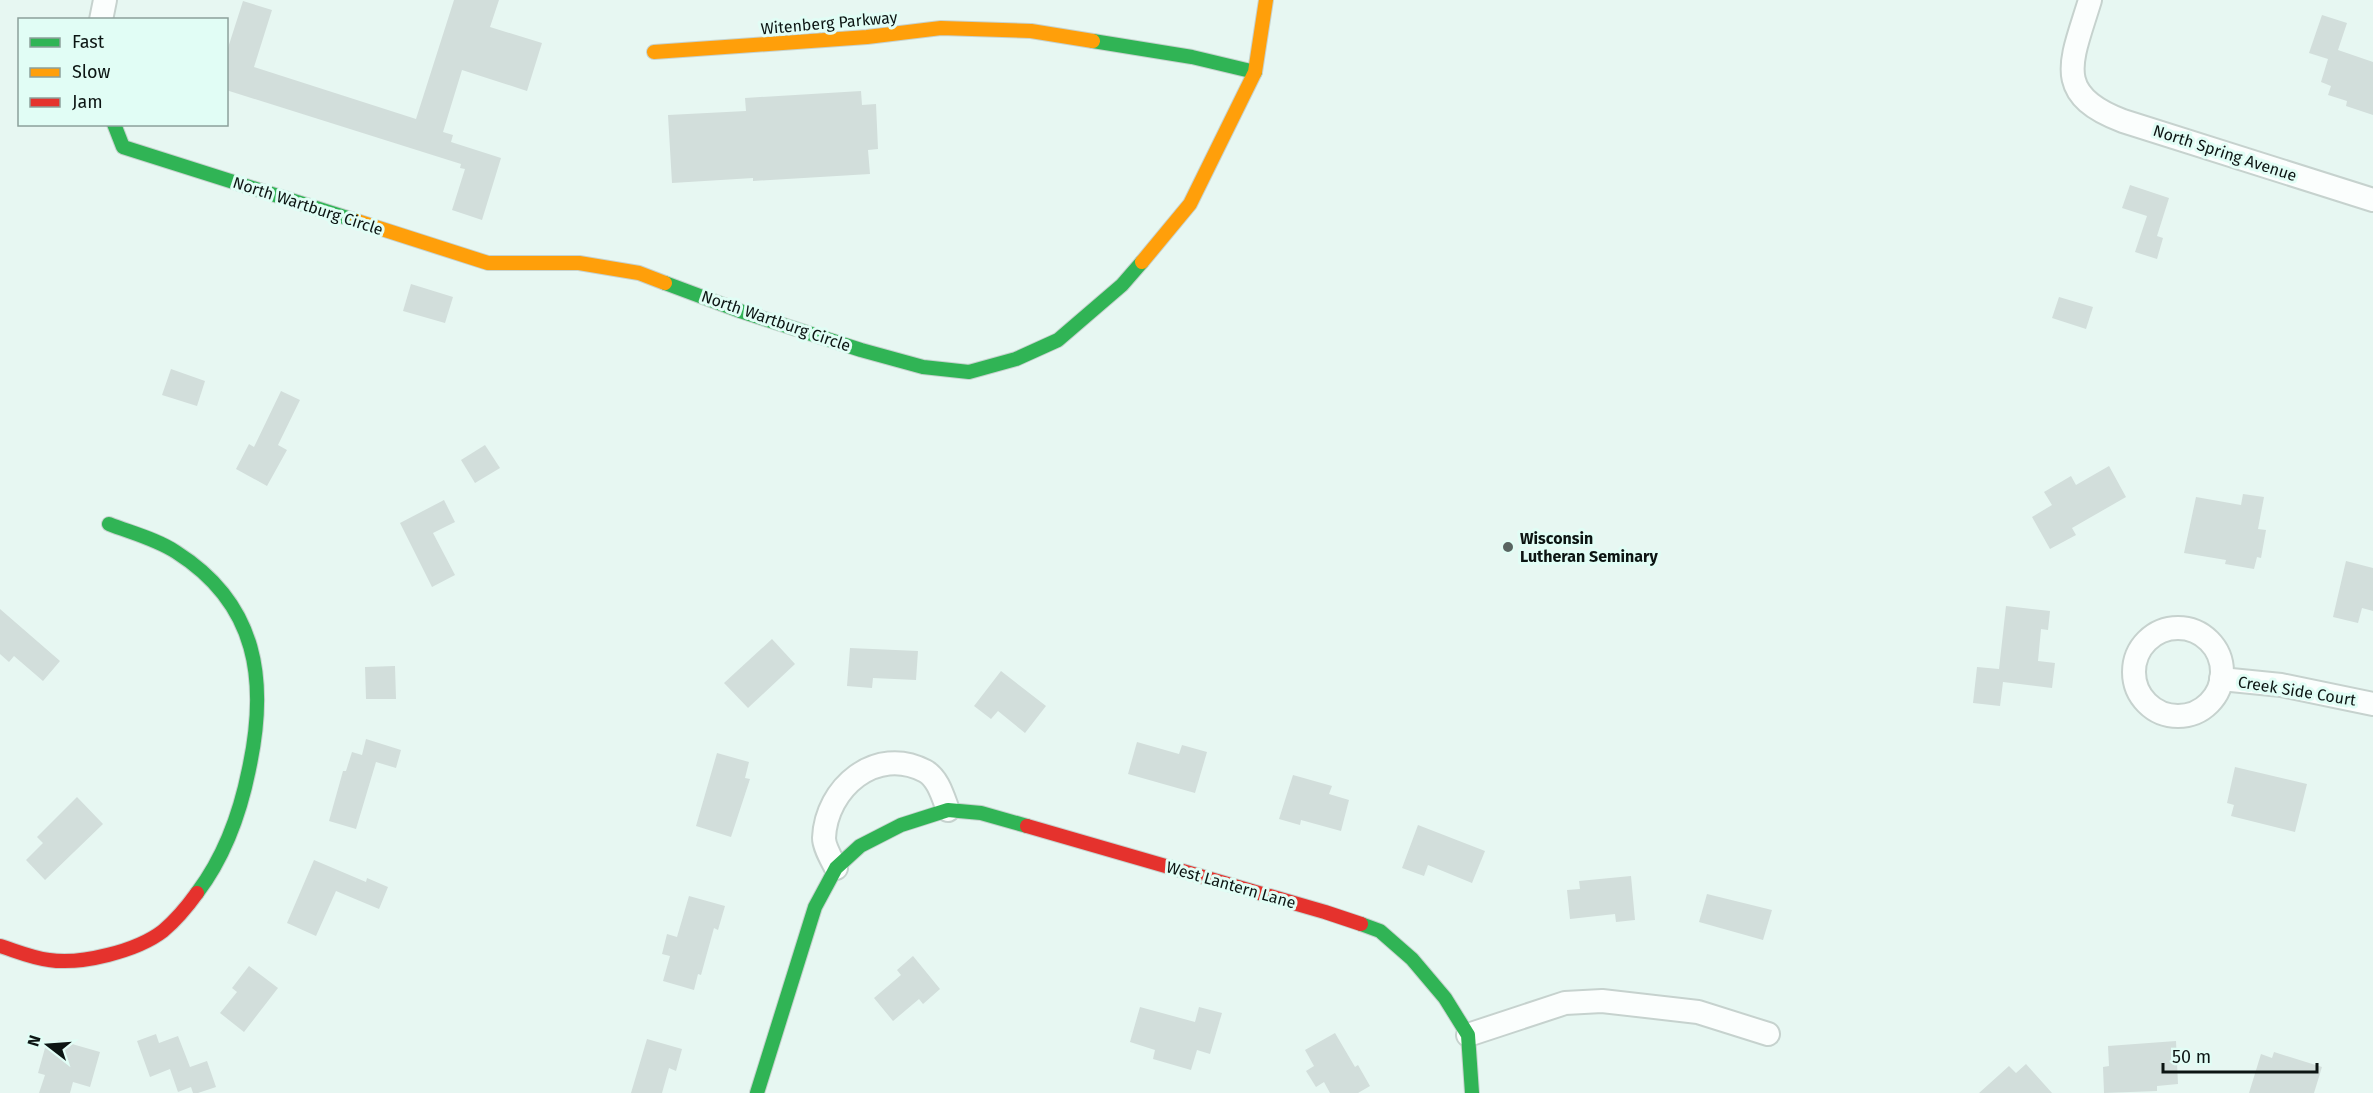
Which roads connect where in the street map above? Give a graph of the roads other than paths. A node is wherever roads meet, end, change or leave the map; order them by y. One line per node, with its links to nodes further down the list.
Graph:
1 (105, 0): 4 (street)
2 (1266, 0): 6 (street, North Wartburg Circle)
3 (2090, 0): 8 (street, North Spring Avenue)
4 (101, 18)
5 (654, 51): 6 (street, Witenberg Parkway)
6 (1255, 72): 7 (street, North Wartburg Circle)
7 (115, 126)
8 (2373, 200)
9 (109, 524): 14 (street)
10 (2222, 679): 11 (street, Creek Side Court)
11 (2373, 704)
12 (948, 810): 13 (street, West Lantern Lane); 13 (street); 16 (street, West Lantern Lane)
13 (836, 868): 17 (street, West Lantern Lane)
14 (0, 946)
15 (1768, 1034): 16 (street)
16 (1468, 1035): 18 (street)
17 (757, 1093)
18 (1472, 1093)

